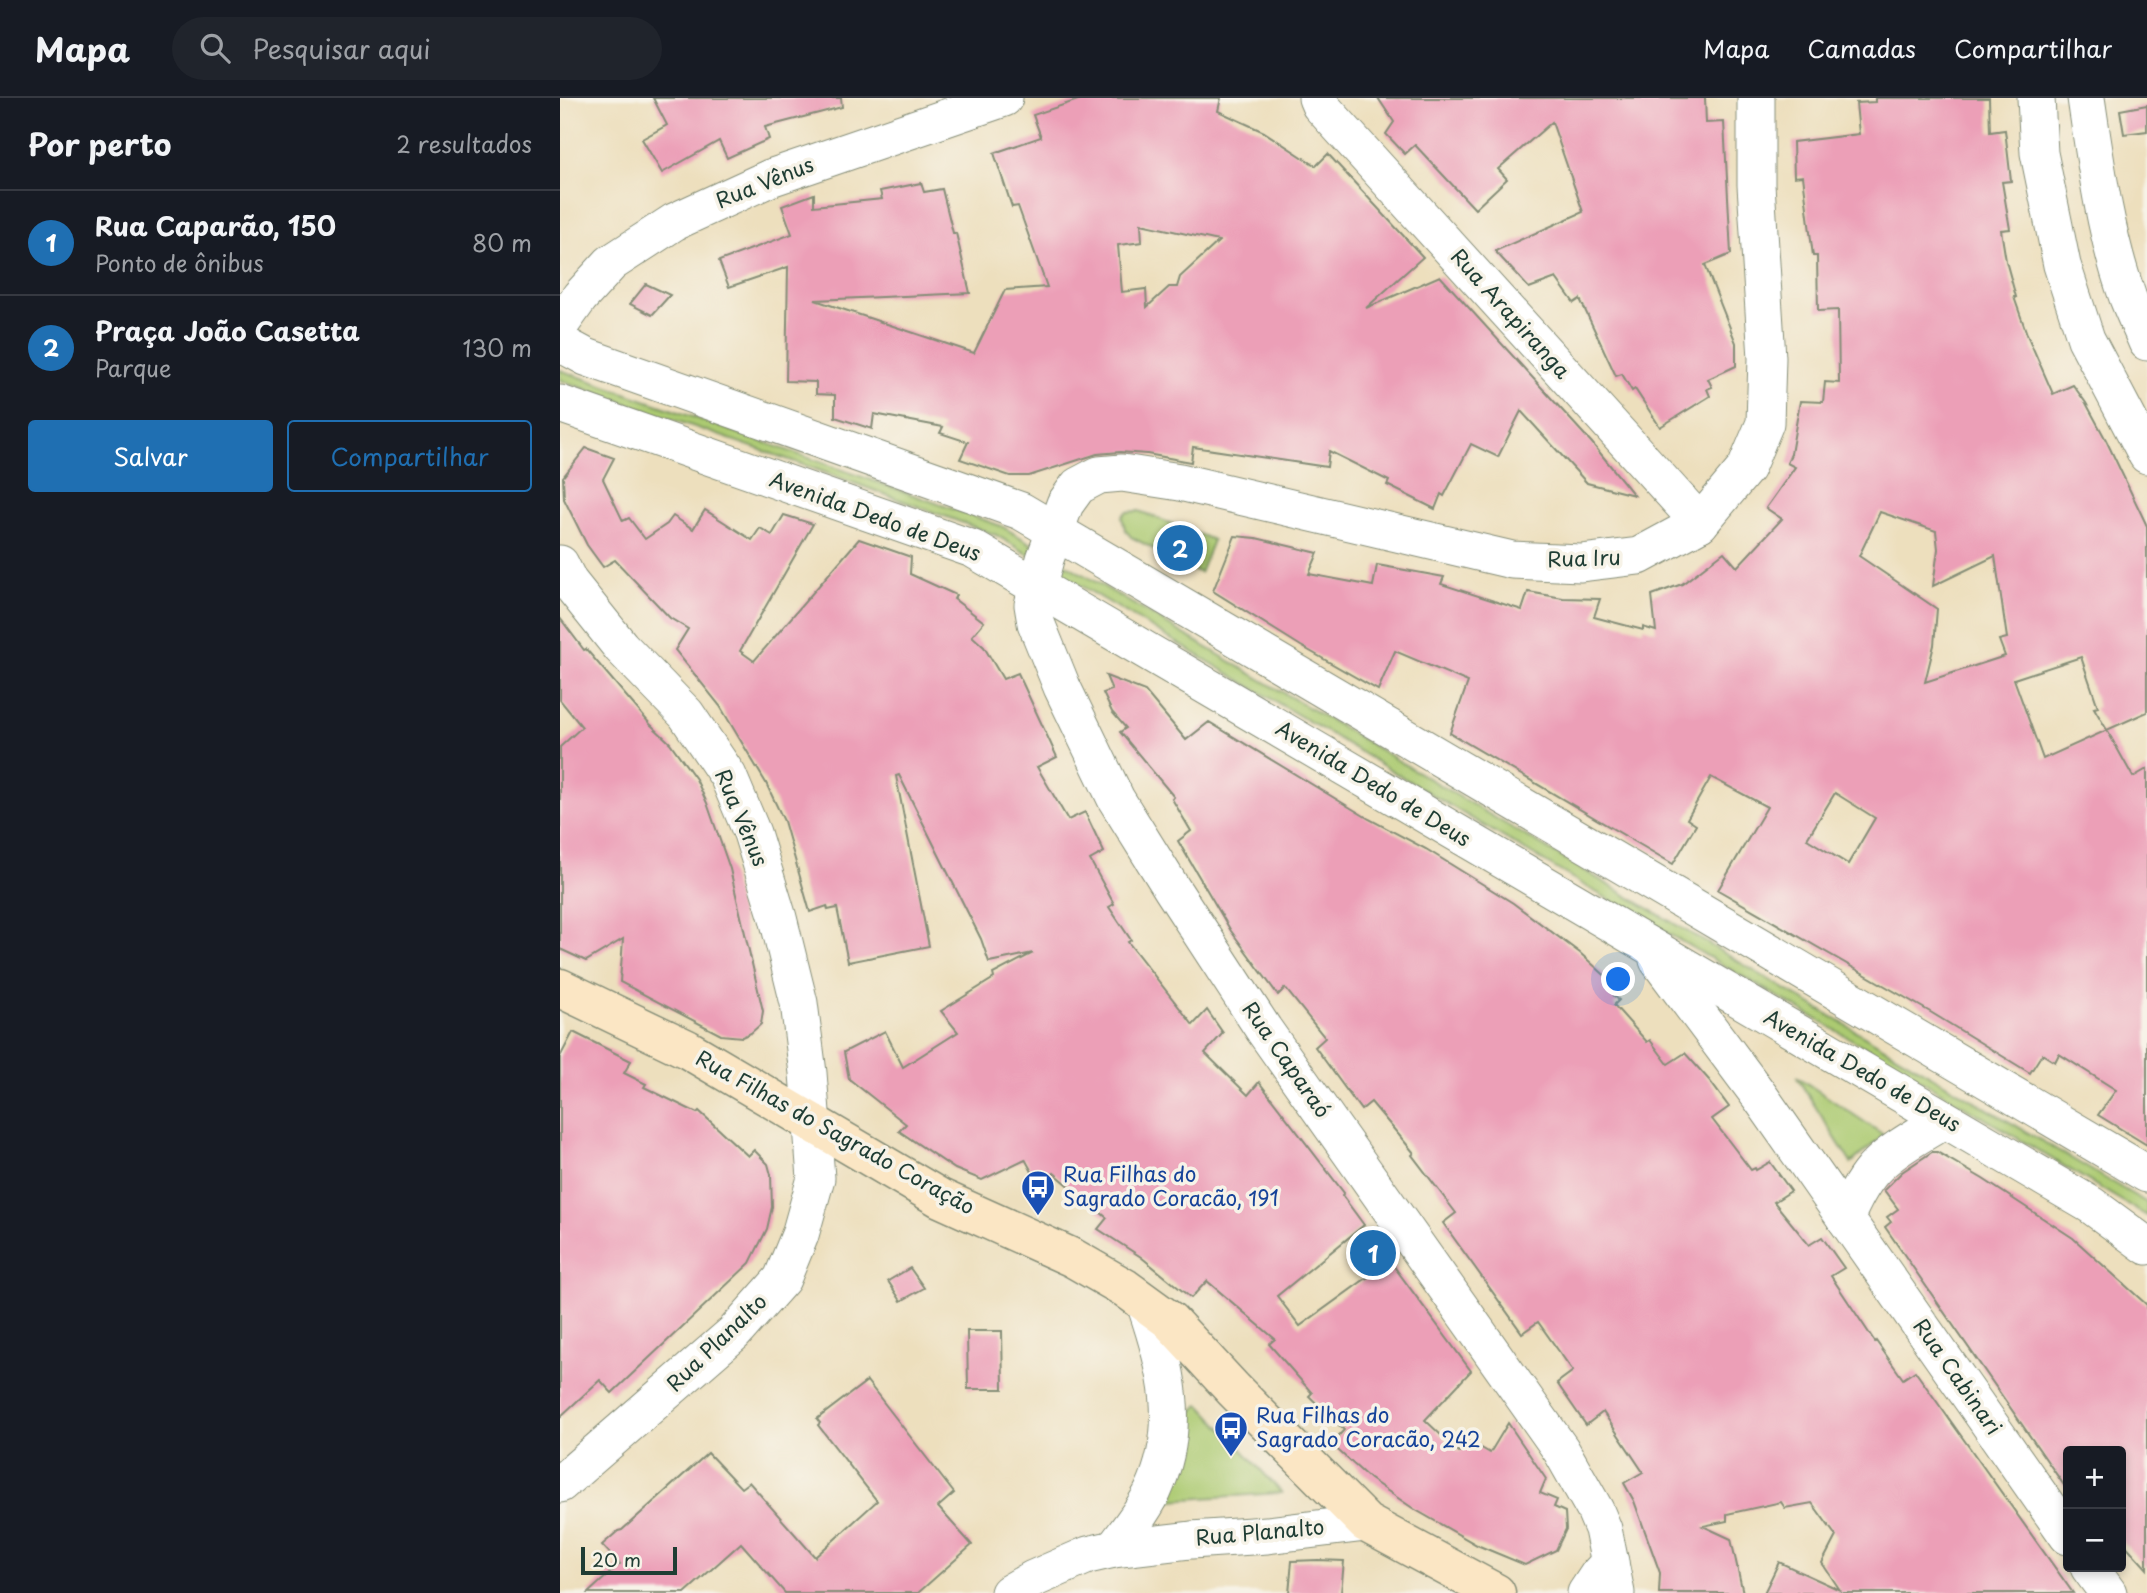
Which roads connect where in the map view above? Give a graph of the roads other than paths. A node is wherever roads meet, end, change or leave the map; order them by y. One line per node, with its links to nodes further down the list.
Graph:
1 (1004, 98): 6 (street, Rua Vênus)
2 (1756, 98): 11 (street, Rua Iru)
3 (2036, 98): 10 (street)
4 (2086, 98): 7 (street)
5 (1313, 100): 11 (street, Rua Arapiranga)
6 (560, 325)
7 (2147, 342)
8 (560, 343): 12 (street)
9 (560, 404): 14 (street, Avenida Dedo de Deus)
10 (2147, 455)
11 (1700, 523): 12 (street, Rua Iru)
12 (1054, 531): 14 (street, Rua Caparaó); 19 (street)
13 (560, 564): 18 (street, Rua Vênus)
14 (1037, 586): 15 (street, Avenida Dedo de Deus); 28 (street, Rua Caparaó)
15 (1646, 945): 17 (street, Avenida Dedo de Deus); 20 (street, Rua Cabinari)
16 (560, 988): 18 (street, Rua Filhas do Sagrado Coração)
17 (1944, 1120): 20 (street); 21 (street, Avenida Dedo de Deus)
18 (812, 1123): 22 (street, Rua Filhas do Sagrado Coração); 23 (street, Rua Planalto)
19 (2147, 1174)
20 (1845, 1218): 25 (street, Rua Cabinari)
21 (2147, 1246)
22 (1145, 1303): 24 (street, Rua Filhas do Sagrado Coração); 26 (street)
23 (560, 1484)
24 (1366, 1522): 26 (street, Rua Planalto); 30 (street, Rua Filhas do Sagrado Coração)
25 (2063, 1529)
26 (1114, 1549): 29 (street, Rua Planalto)
27 (2093, 1572): 32 (street)
28 (1613, 1578): 31 (street, Rua Caparaó)
29 (1009, 1593)
30 (1496, 1593)
31 (1586, 1593)
32 (2108, 1593)

